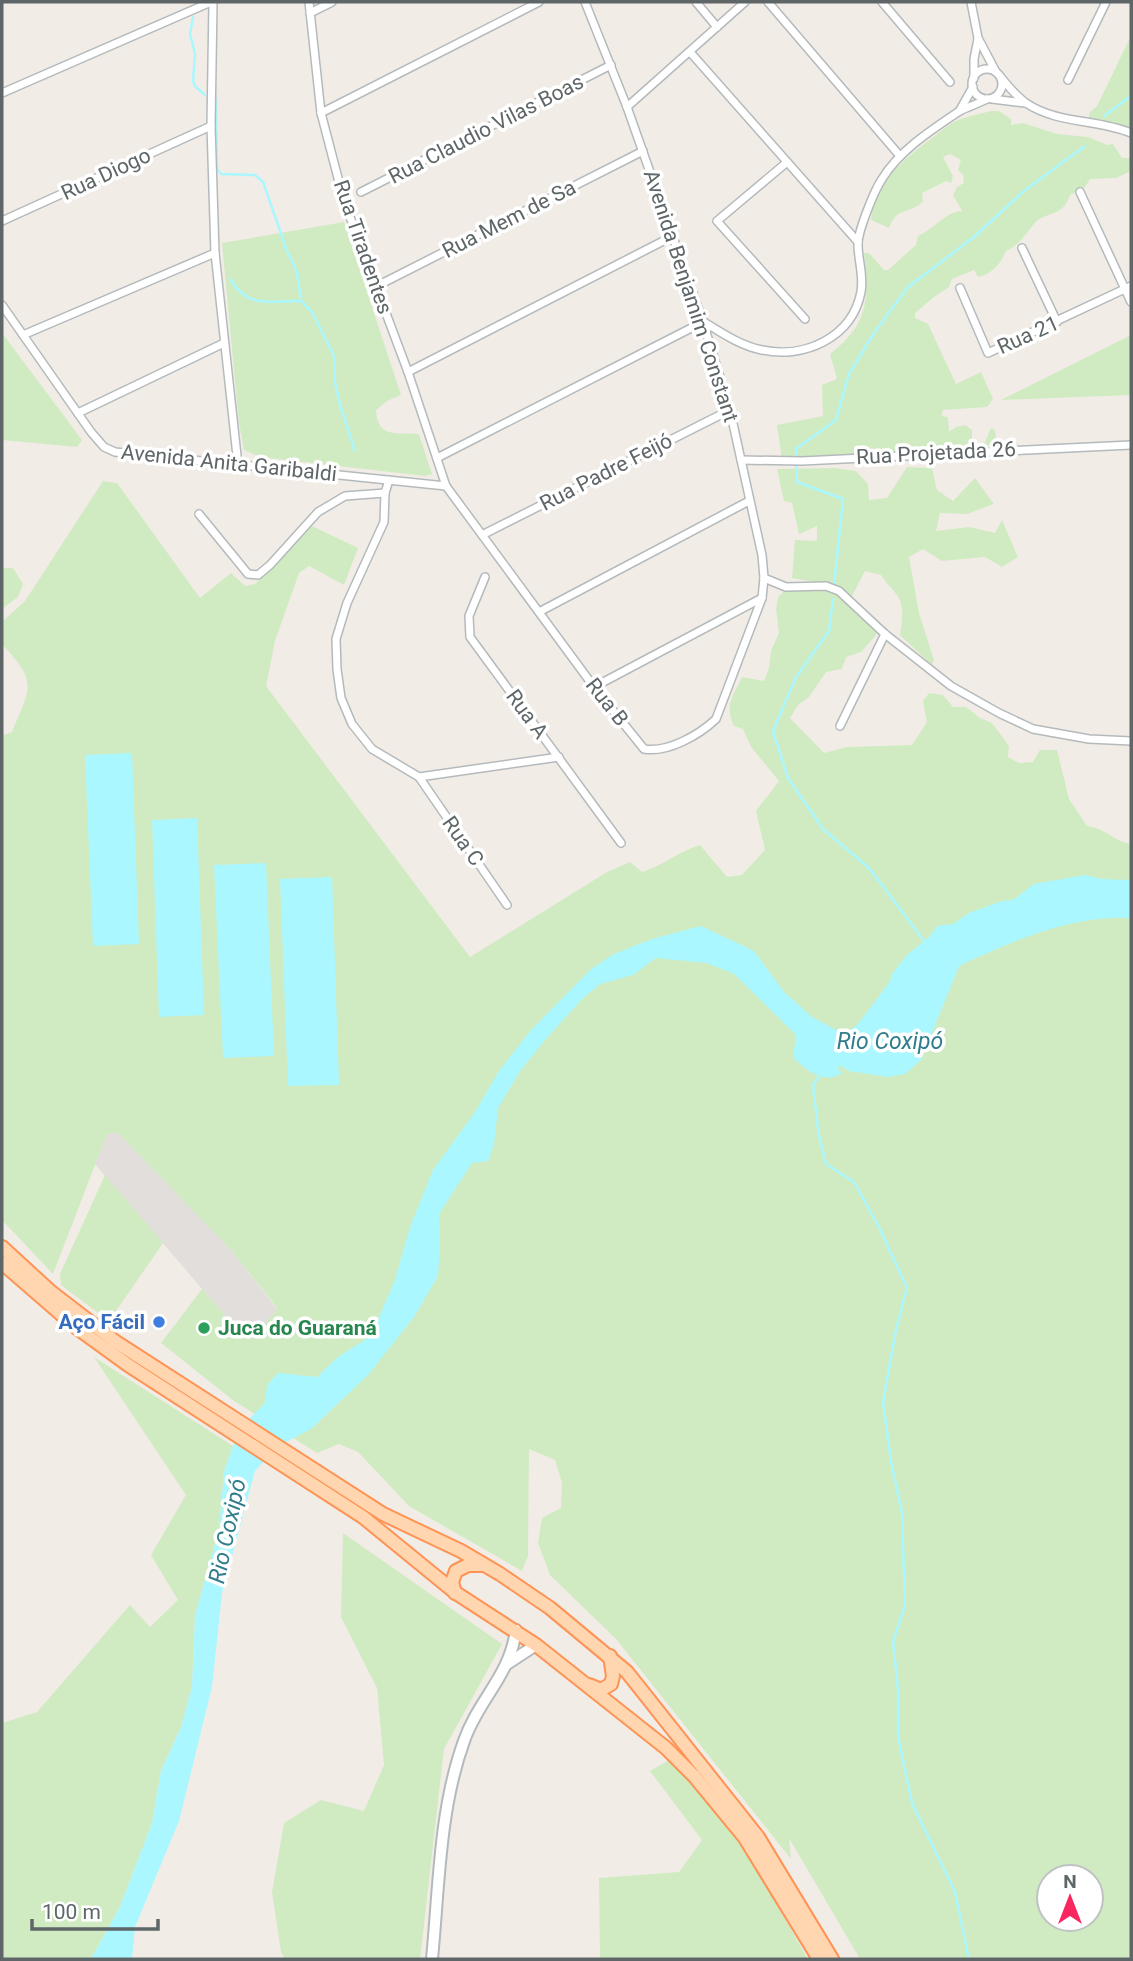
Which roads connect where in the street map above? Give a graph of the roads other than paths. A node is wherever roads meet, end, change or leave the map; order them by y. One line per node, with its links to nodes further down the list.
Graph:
1 (212, 2): 22 (street); 28 (street)
2 (309, 2): 12 (street, Rua Tiradentes)
3 (332, 2): 12 (street)
4 (539, 2): 27 (street)
5 (585, 2): 16 (street, Avenida Benjamim Constant)
6 (696, 2): 13 (street)
7 (746, 2): 13 (street)
8 (768, 2): 31 (street)
9 (882, 2): 20 (street)
10 (971, 2): 14 (street)
11 (1106, 2): 19 (street)
12 (310, 13): 27 (street, Rua Tiradentes)
13 (718, 27): 15 (street)
14 (978, 38): 17 (street); 18 (street)
15 (690, 52): 25 (street); 32 (street)
16 (611, 65): 25 (street, Avenida Benjamim Constant); 33 (street, Rua Claudio Vilas Boas)
17 (997, 74): 18 (street); 23 (street); 24 (street)
18 (974, 78): 21 (street)
19 (1069, 80)
20 (950, 82)
21 (973, 87): 23 (street); 26 (street)
22 (2, 93)
23 (989, 99): 24 (street); 26 (street)
24 (1027, 103): 29 (street)
25 (627, 107): 30 (street, Avenida Benjamim Constant)
26 (960, 110): 31 (street)
27 (321, 113): 40 (street, Rua Tiradentes)
28 (211, 126): 35 (street, Rua Diogo); 39 (street)
29 (1131, 133)
30 (643, 151): 36 (street, Avenida Benjamim Constant); 40 (street, Rua Mem de Sa)
31 (900, 156): 37 (street)
32 (786, 163): 37 (street); 45 (street)
33 (361, 192)
34 (1080, 192): 42 (street)
35 (2, 221)
36 (673, 236): 46 (street, Avenida Benjamim Constant); 50 (street)
37 (858, 242): 46 (street)
38 (1021, 248): 47 (street)
39 (215, 253): 48 (street); 49 (street)
40 (375, 287): 50 (street, Rua Tiradentes)
41 (960, 288): 47 (street, Rua 21)
42 (1128, 288): 43 (street); 47 (street, Rua 21)
43 (1131, 302)
44 (2, 305): 48 (street, Avenida Anita Garibaldi)
45 (806, 319)
46 (703, 322): 51 (street, Avenida Benjamim Constant); 54 (street)
47 (1057, 322)
48 (23, 335): 52 (street, Avenida Anita Garibaldi)
49 (224, 343): 52 (street); 56 (street)
50 (408, 372): 54 (street, Rua Tiradentes)
51 (730, 410): 55 (street, Avenida Benjamim Constant); 62 (street, Rua Padre Feijó)
52 (78, 413): 56 (street, Avenida Anita Garibaldi)
53 (1131, 445): 55 (street, Rua Projetada 26)
54 (437, 458): 58 (street, Rua Tiradentes)
55 (741, 460): 60 (street, Avenida Benjamim Constant)
56 (238, 465): 57 (street, Avenida Anita Garibaldi)
57 (389, 480): 58 (street, Avenida Anita Garibaldi); 59 (street)
58 (446, 486): 62 (street, Rua B)
59 (385, 493): 61 (street); 72 (street)
60 (749, 501): 64 (street, Avenida Benjamim Constant); 66 (street)
61 (199, 514)
62 (482, 535): 66 (street, Rua B)
63 (485, 577): 71 (street, Rua A)
64 (764, 578): 65 (street, Avenida Benjamim Constant); 67 (street)
65 (762, 598): 68 (street); 68 (street, Rua B)
66 (539, 612): 68 (street, Rua B)
67 (885, 634): 69 (street); 70 (street)
68 (594, 687)
69 (840, 726)
70 (1131, 741)
71 (559, 757): 72 (street); 73 (street, Rua A)
72 (419, 778): 74 (street, Rua C)
73 (621, 843)
74 (508, 905)
75 (2, 1247): 77 (main road)
76 (2, 1263): 77 (main road)
77 (312, 1476): 78 (main road); 79 (main road)
78 (486, 1565): 79 (main road); 82 (main road)
79 (456, 1593): 80 (main road)
80 (516, 1630): 81 (main road); 83 (street)
81 (536, 1645): 83 (street); 84 (main road)
82 (610, 1656): 84 (main road); 87 (main road)
83 (508, 1664): 85 (street)
84 (583, 1682): 86 (main road)
85 (432, 1959)
86 (819, 1959)
87 (832, 1959)

